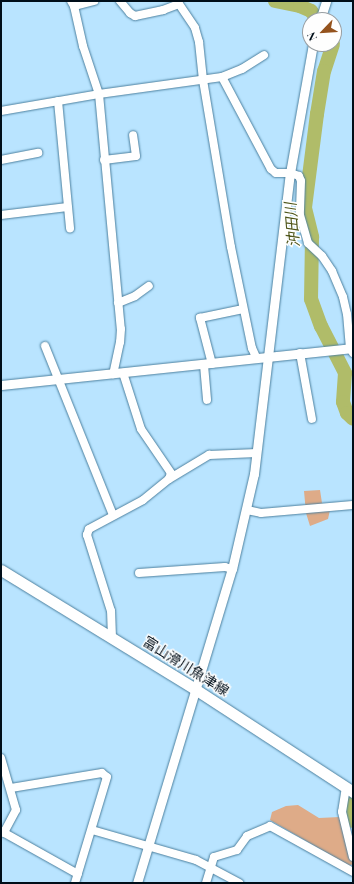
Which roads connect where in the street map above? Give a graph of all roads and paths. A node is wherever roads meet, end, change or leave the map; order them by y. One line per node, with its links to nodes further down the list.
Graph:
1 (94, 1): 5 (street)
2 (120, 1): 4 (street)
3 (326, 1): 6 (street)
4 (178, 2): 10 (street)
5 (72, 3): 11 (street)
6 (323, 12)
7 (312, 52): 18 (street)
8 (264, 55): 9 (street)
9 (222, 77): 10 (street); 18 (street)
10 (203, 80): 11 (street); 24 (street)
11 (99, 94): 12 (street); 17 (street)
12 (58, 101): 13 (street); 19 (street)
13 (1, 111)
14 (133, 135): 17 (street)
15 (38, 153): 16 (street)
16 (1, 160)
17 (104, 160): 23 (street)
18 (290, 173): 26 (street); 28 (street)
19 (68, 207): 20 (street); 21 (street)
20 (1, 215)
21 (70, 228)
22 (149, 286): 23 (street)
23 (118, 303): 32 (street)
24 (243, 309): 29 (street); 30 (street)
25 (45, 346): 33 (street)
26 (352, 350): 27 (street)
27 (300, 353): 28 (street); 36 (street)
28 (268, 356): 29 (street); 37 (street)
29 (256, 357): 30 (street)
30 (208, 365): 31 (street); 35 (street)
31 (123, 373): 32 (street); 38 (street)
32 (113, 374): 33 (street)
33 (59, 380): 34 (street); 41 (street)
34 (1, 386)
35 (207, 400)
36 (312, 419)
37 (257, 453): 38 (street); 40 (street)
38 (169, 479): 41 (street)
39 (353, 505): 40 (street)
40 (246, 510): 42 (street)
41 (113, 515): 45 (street)
42 (232, 569): 44 (street); 46 (street)
43 (1, 570): 45 (main road, 富山滑川魚津線)
44 (139, 573)
45 (112, 638): 46 (main road, 富山滑川魚津線)
46 (195, 689): 49 (main road, 富山滑川魚津線); 52 (street)
47 (1, 758): 48 (street)
48 (11, 788): 50 (street); 51 (street)
49 (350, 790): 53 (street)
50 (92, 830): 52 (street); 56 (street)
51 (3, 832): 56 (street)
52 (148, 846): 54 (street); 58 (street)
53 (353, 857)
54 (211, 867): 55 (street); 59 (street); 60 (street)
55 (353, 872)
56 (78, 874): 57 (street)
57 (75, 883)
58 (137, 883)
59 (206, 883)
60 (239, 883)

